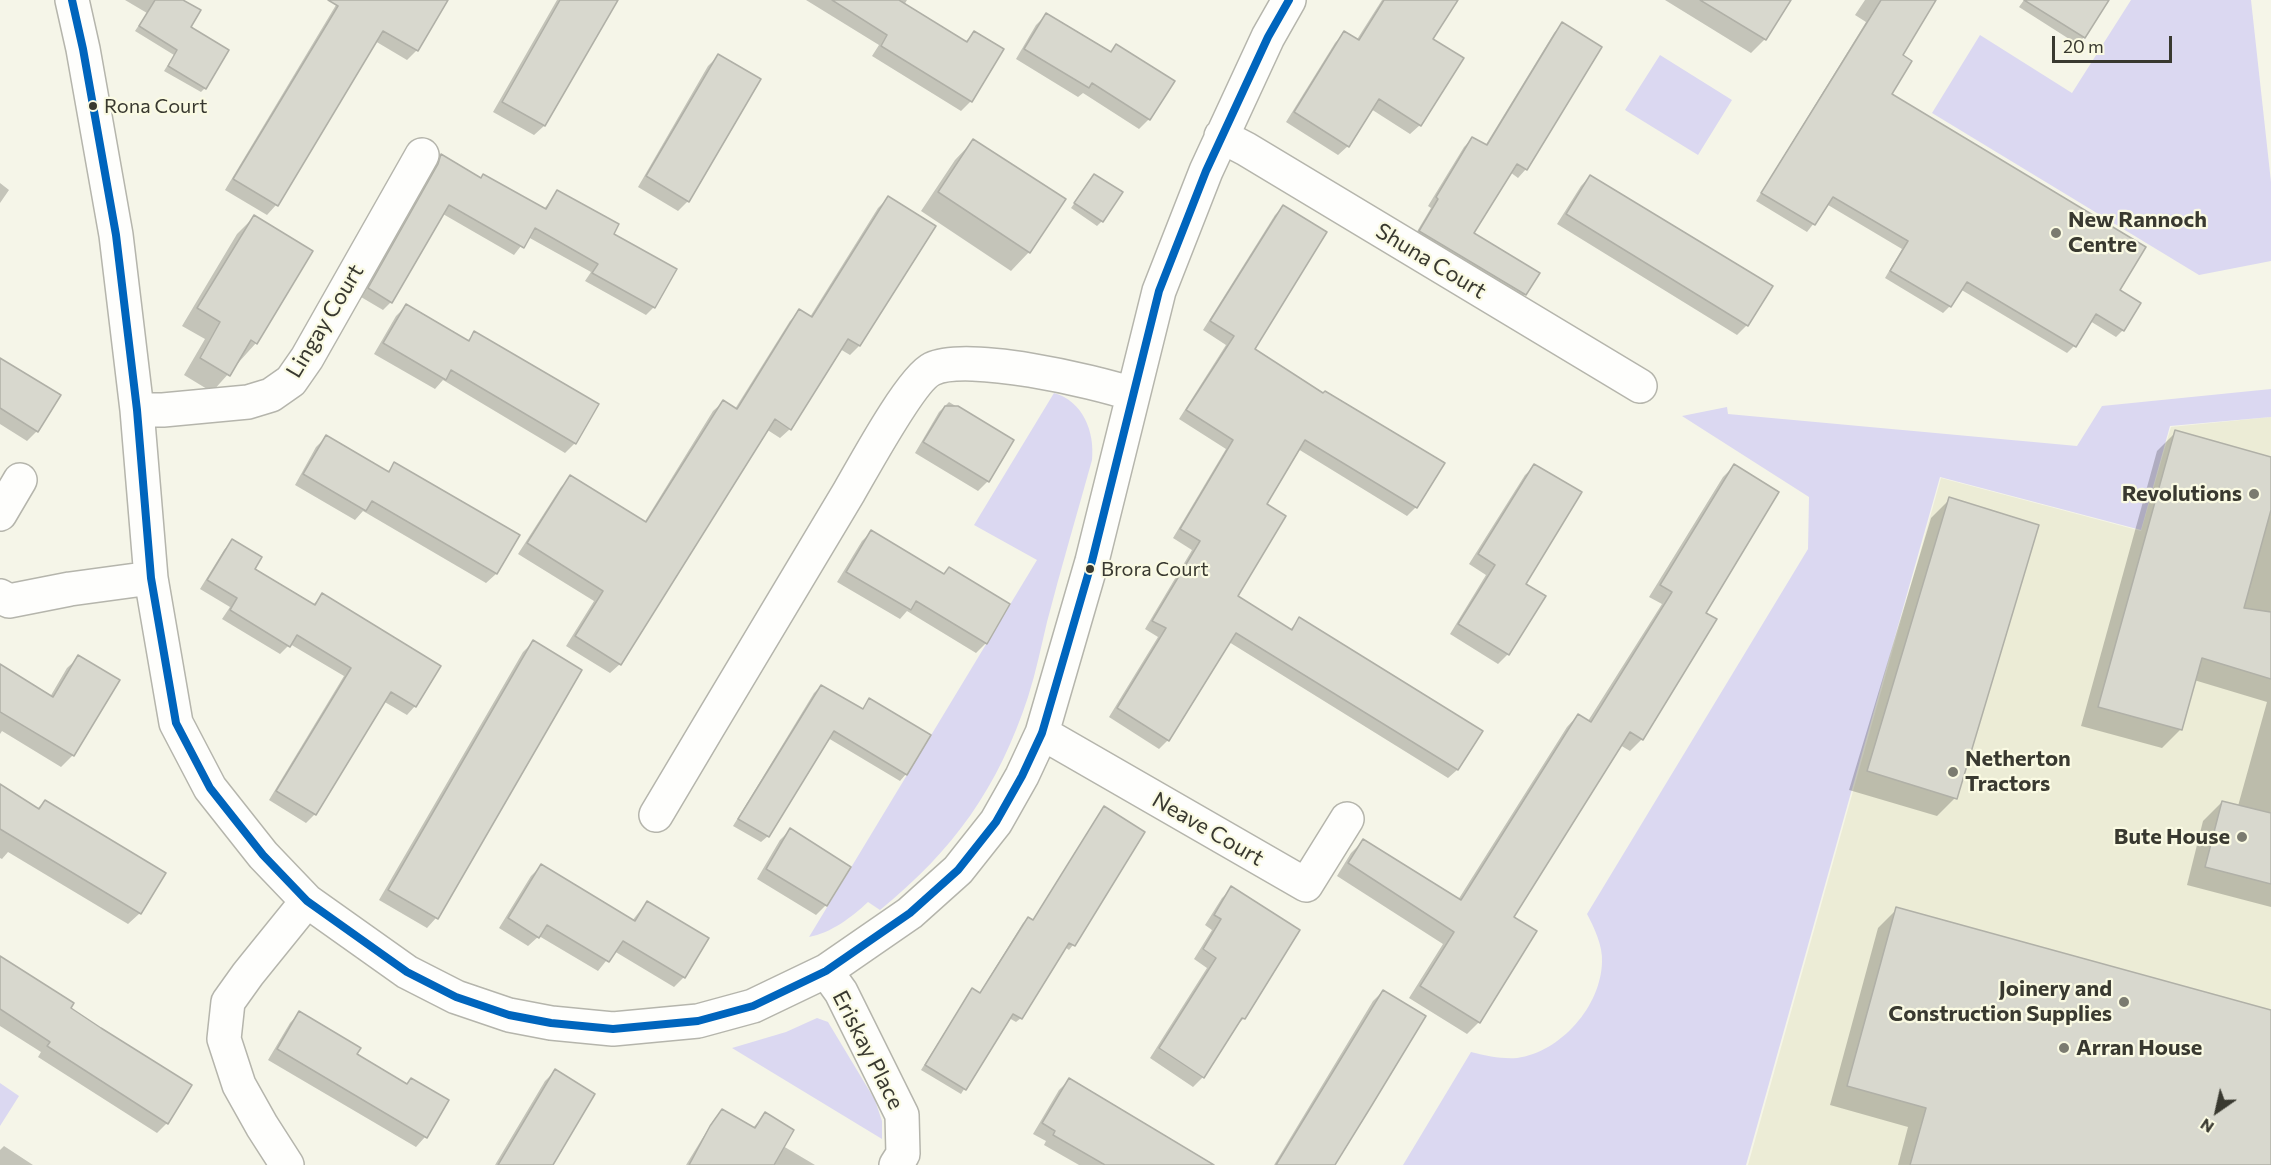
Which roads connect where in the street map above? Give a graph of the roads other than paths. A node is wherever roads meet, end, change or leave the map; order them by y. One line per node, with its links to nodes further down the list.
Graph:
1 (72, 0): 7 (street)
2 (1289, 0): 3 (street)
3 (1221, 136): 5 (street, Shuna Court); 6 (street)
4 (422, 155): 7 (street, Lingay Court)
5 (1640, 386)
6 (1132, 394): 12 (street); 13 (street)
7 (137, 410): 10 (street)
8 (20, 480): 9 (street)
9 (0, 514)
10 (151, 578): 11 (street); 15 (street)
11 (0, 596)
12 (1041, 733): 14 (street, Neave Court); 16 (street)
13 (656, 815)
14 (1347, 819)
15 (307, 901): 16 (street); 17 (street)
16 (826, 971): 18 (street, Eriskay Place)
17 (287, 1165)
18 (896, 1165)

